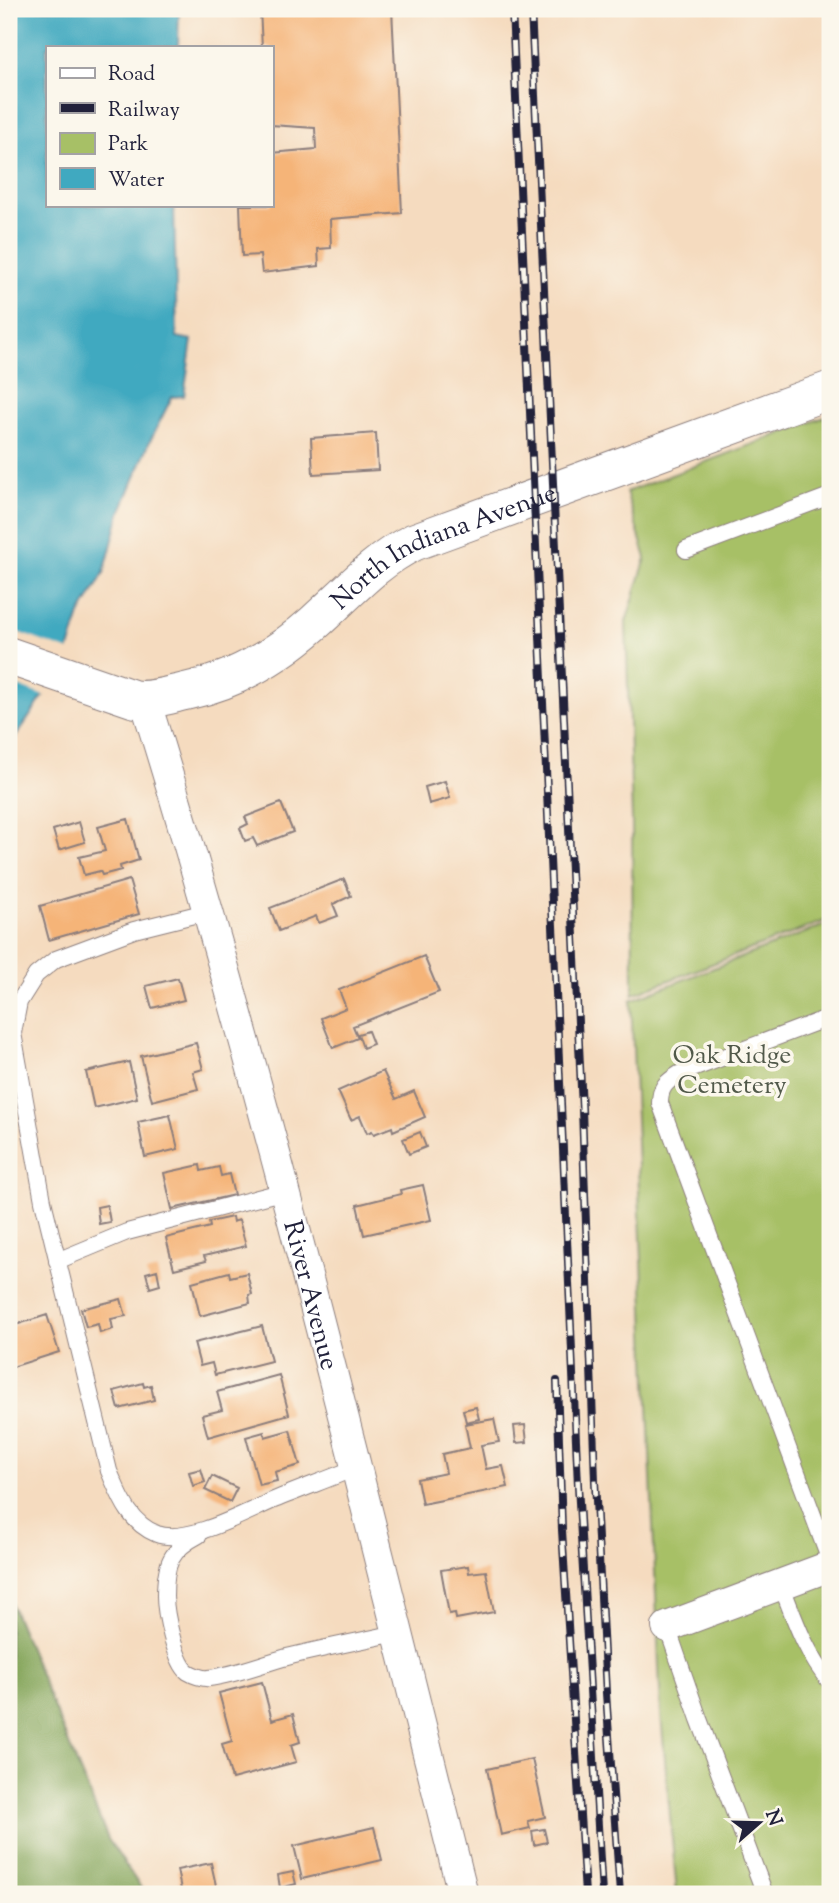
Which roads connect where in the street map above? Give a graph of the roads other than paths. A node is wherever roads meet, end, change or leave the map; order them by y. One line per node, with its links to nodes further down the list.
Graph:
1 (830, 390): 5 (street, North Indiana Avenue)
2 (830, 496): 3 (lane)
3 (686, 550)
4 (9, 656): 5 (street, North Indiana Avenue)
5 (145, 700): 6 (street, River Avenue)
6 (209, 911): 8 (street, River Avenue); 9 (lane)
7 (830, 1017): 12 (lane)
8 (285, 1191): 9 (lane); 10 (street, River Avenue)
9 (57, 1261): 11 (lane)
10 (355, 1468): 11 (lane); 15 (street, River Avenue)
11 (223, 1523): 15 (lane)
12 (830, 1564): 13 (street)
13 (781, 1584): 14 (street); 16 (lane)
14 (667, 1627): 18 (lane)
15 (397, 1633): 17 (street, River Avenue)
16 (830, 1682)
17 (463, 1894)
18 (765, 1894)

